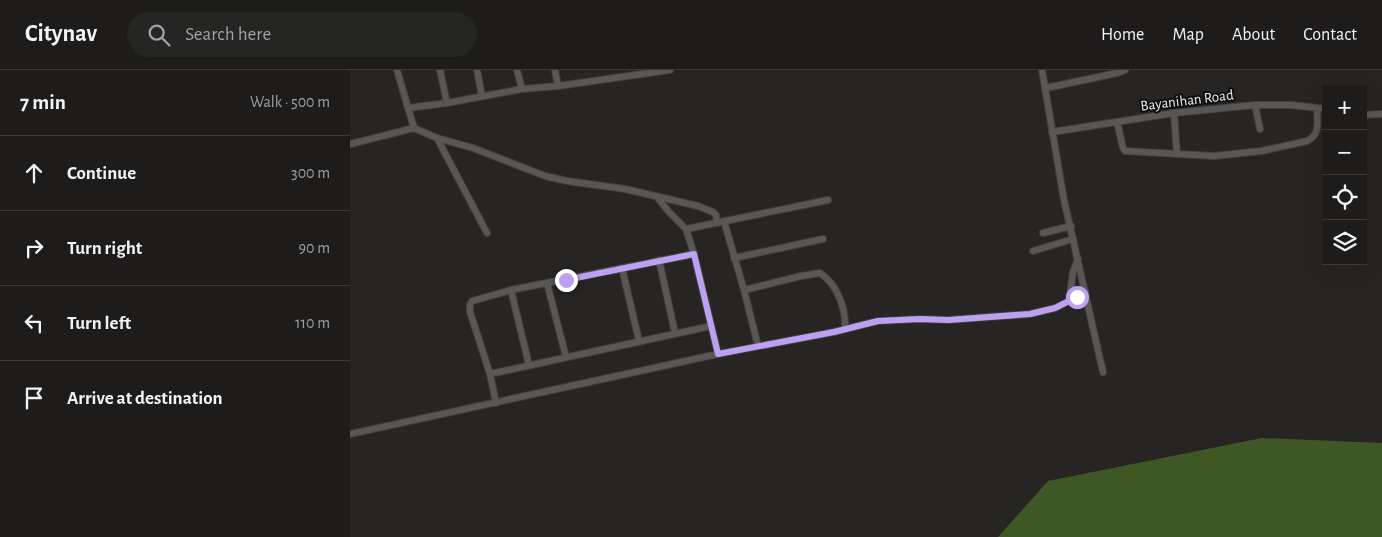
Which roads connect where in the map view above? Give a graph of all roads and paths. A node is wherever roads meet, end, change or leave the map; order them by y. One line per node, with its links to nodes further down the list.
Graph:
1 (397, 70): 16 (street)
2 (440, 70): 14 (street)
3 (477, 70): 13 (street)
4 (518, 70): 12 (street)
5 (555, 70): 10 (street)
6 (667, 70): 9 (street)
7 (1042, 70): 11 (street)
8 (1125, 70): 11 (street)
9 (624, 73): 10 (street)
10 (558, 86): 12 (street)
11 (1046, 88): 25 (street)
12 (522, 89): 13 (street)
13 (482, 96): 14 (street)
14 (447, 103): 16 (street)
15 (1255, 105): 17 (street, Bayanihan Road); 19 (street, Bayanihan Road); 24 (street)
16 (408, 108): 23 (street)
17 (1317, 108): 18 (street, Bayanihan Road); 28 (street)
18 (1322, 109)
19 (1174, 113): 22 (street, Bayanihan Road); 28 (street)
20 (1382, 114): 21 (street)
21 (1367, 115)
22 (1117, 122): 25 (street, Bayanihan Road); 28 (street)
23 (414, 128): 26 (street); 27 (street)
24 (1260, 129)
25 (1052, 132): 32 (street)
26 (437, 138): 29 (street); 34 (street)
27 (350, 144)
28 (1176, 154)
29 (657, 197): 31 (street); 33 (street)
30 (828, 200): 31 (street)
31 (721, 222): 33 (street); 40 (street)
32 (1070, 226): 35 (street); 36 (street)
33 (686, 229): 39 (street)
34 (487, 233)
35 (1043, 233)
36 (1073, 238): 38 (street); 41 (street)
37 (823, 239): 40 (street)
38 (1032, 251)
39 (694, 254): 42 (street); 49 (street)
40 (734, 258): 46 (street)
41 (1078, 258): 47 (street); 48 (street)
42 (659, 260): 43 (street); 51 (street)
43 (622, 268): 44 (street); 52 (street)
44 (548, 283): 45 (street); 55 (street)
45 (511, 290): 56 (street); 58 (street)
46 (744, 290): 50 (street); 53 (street)
47 (1085, 291): 48 (street); 57 (street)
48 (1069, 301): 50 (street)
49 (711, 326): 51 (street); 54 (street)
50 (845, 329): 53 (street)
51 (675, 333): 52 (street)
52 (639, 341): 55 (street)
53 (758, 346): 54 (street)
54 (718, 354): 59 (street)
55 (566, 357): 56 (street)
56 (529, 365): 58 (street)
57 (1103, 372)
58 (490, 374): 59 (street)
59 (496, 402): 60 (street)
60 (350, 434)

